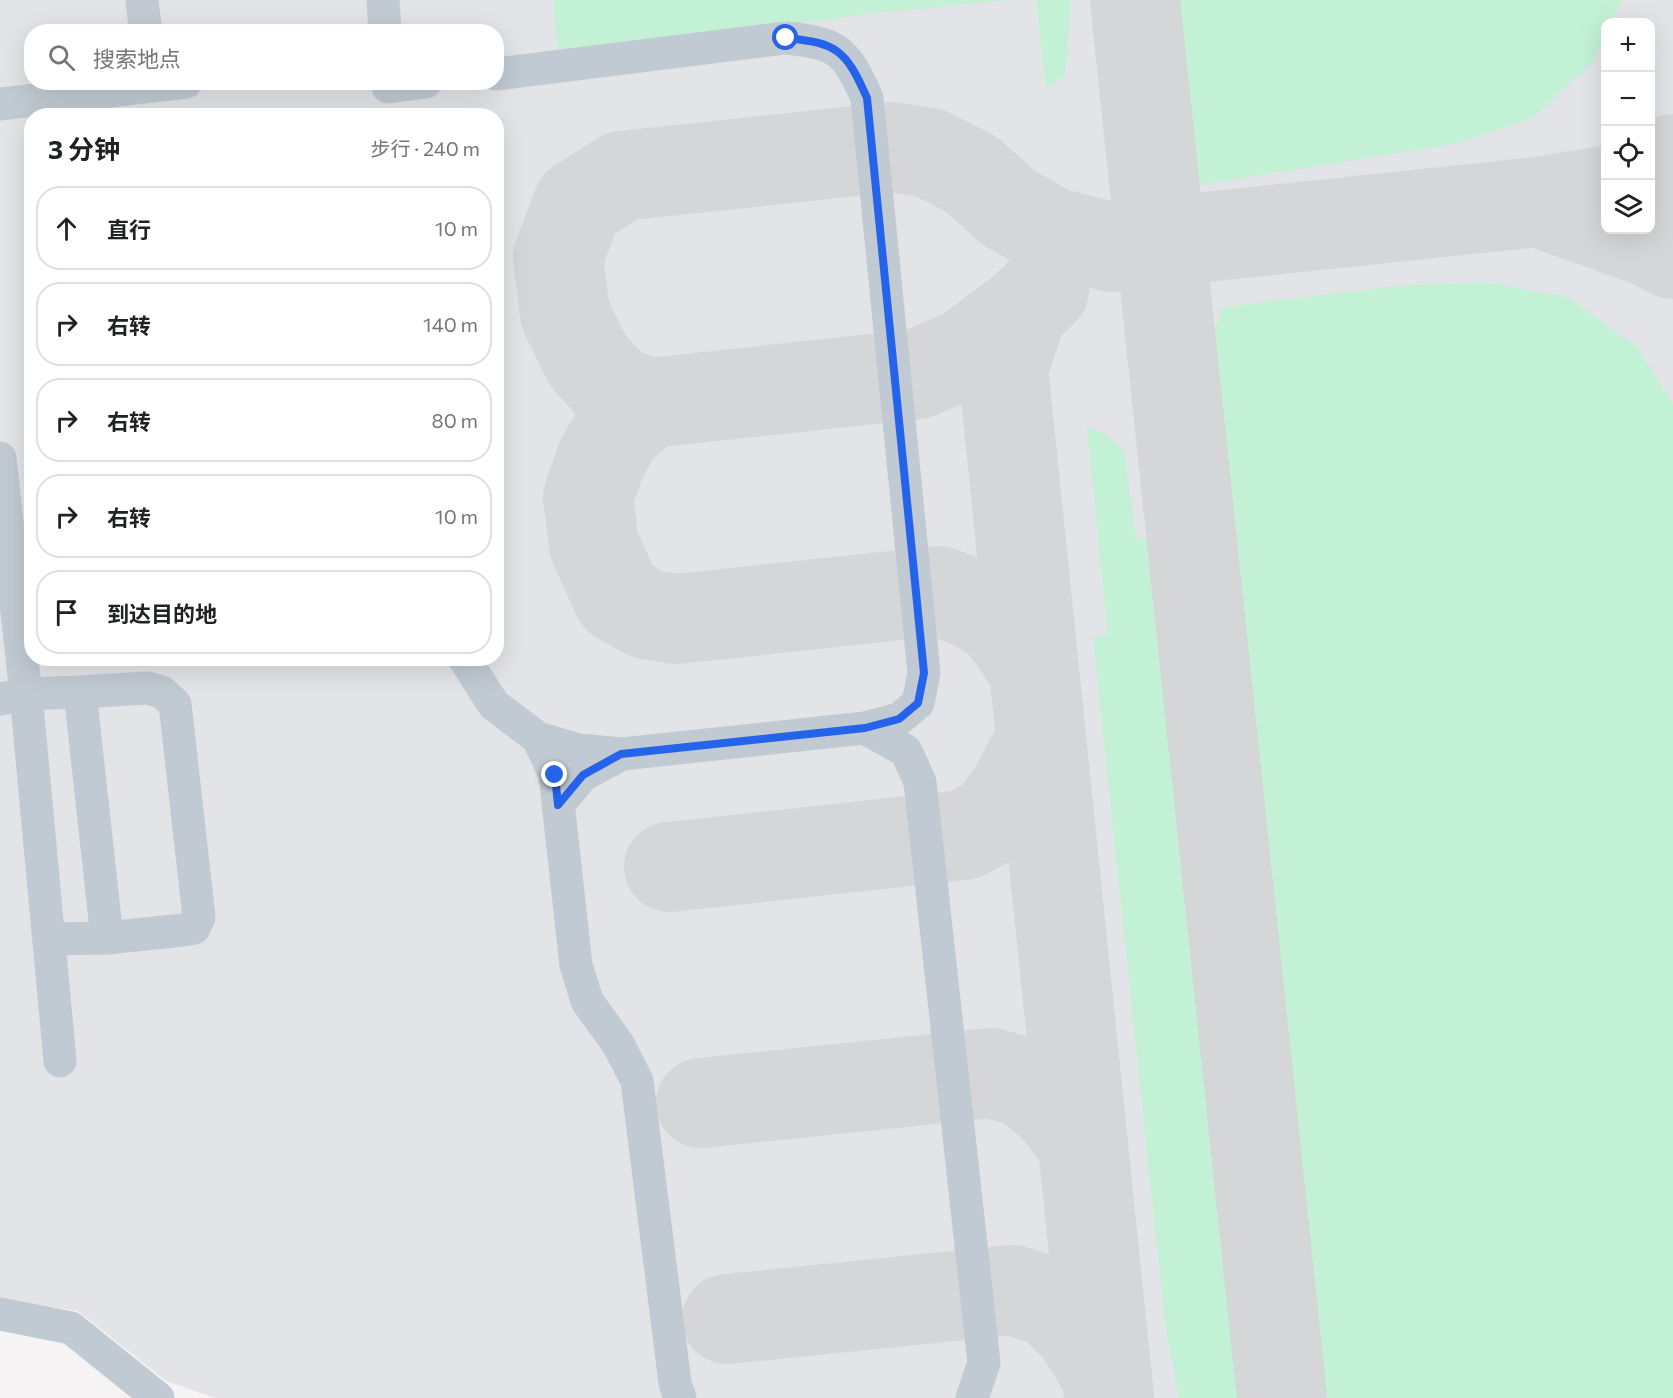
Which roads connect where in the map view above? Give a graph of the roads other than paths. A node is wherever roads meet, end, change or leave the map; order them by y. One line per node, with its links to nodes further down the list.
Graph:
1 (142, 0): 3 (street)
2 (383, 0): 4 (street)
3 (145, 24)
4 (384, 24)
5 (504, 73): 14 (street)
6 (86, 90): 9 (street)
7 (403, 90): 8 (street)
8 (389, 95)
9 (0, 104)
10 (0, 458): 13 (street)
11 (469, 666): 16 (street)
12 (80, 692): 13 (street); 20 (street); 20 (street)
13 (13, 697): 21 (street)
14 (918, 703): 15 (street); 18 (street)
15 (865, 728): 17 (street); 18 (street)
16 (538, 738): 17 (street); 19 (street)
17 (621, 754): 19 (street)
18 (920, 782): 26 (street)
19 (558, 805): 25 (street)
20 (107, 938): 21 (street)
21 (49, 939): 22 (street)
22 (60, 1061)
23 (0, 1314): 24 (street)
24 (158, 1398)
25 (680, 1398)
26 (972, 1398)

